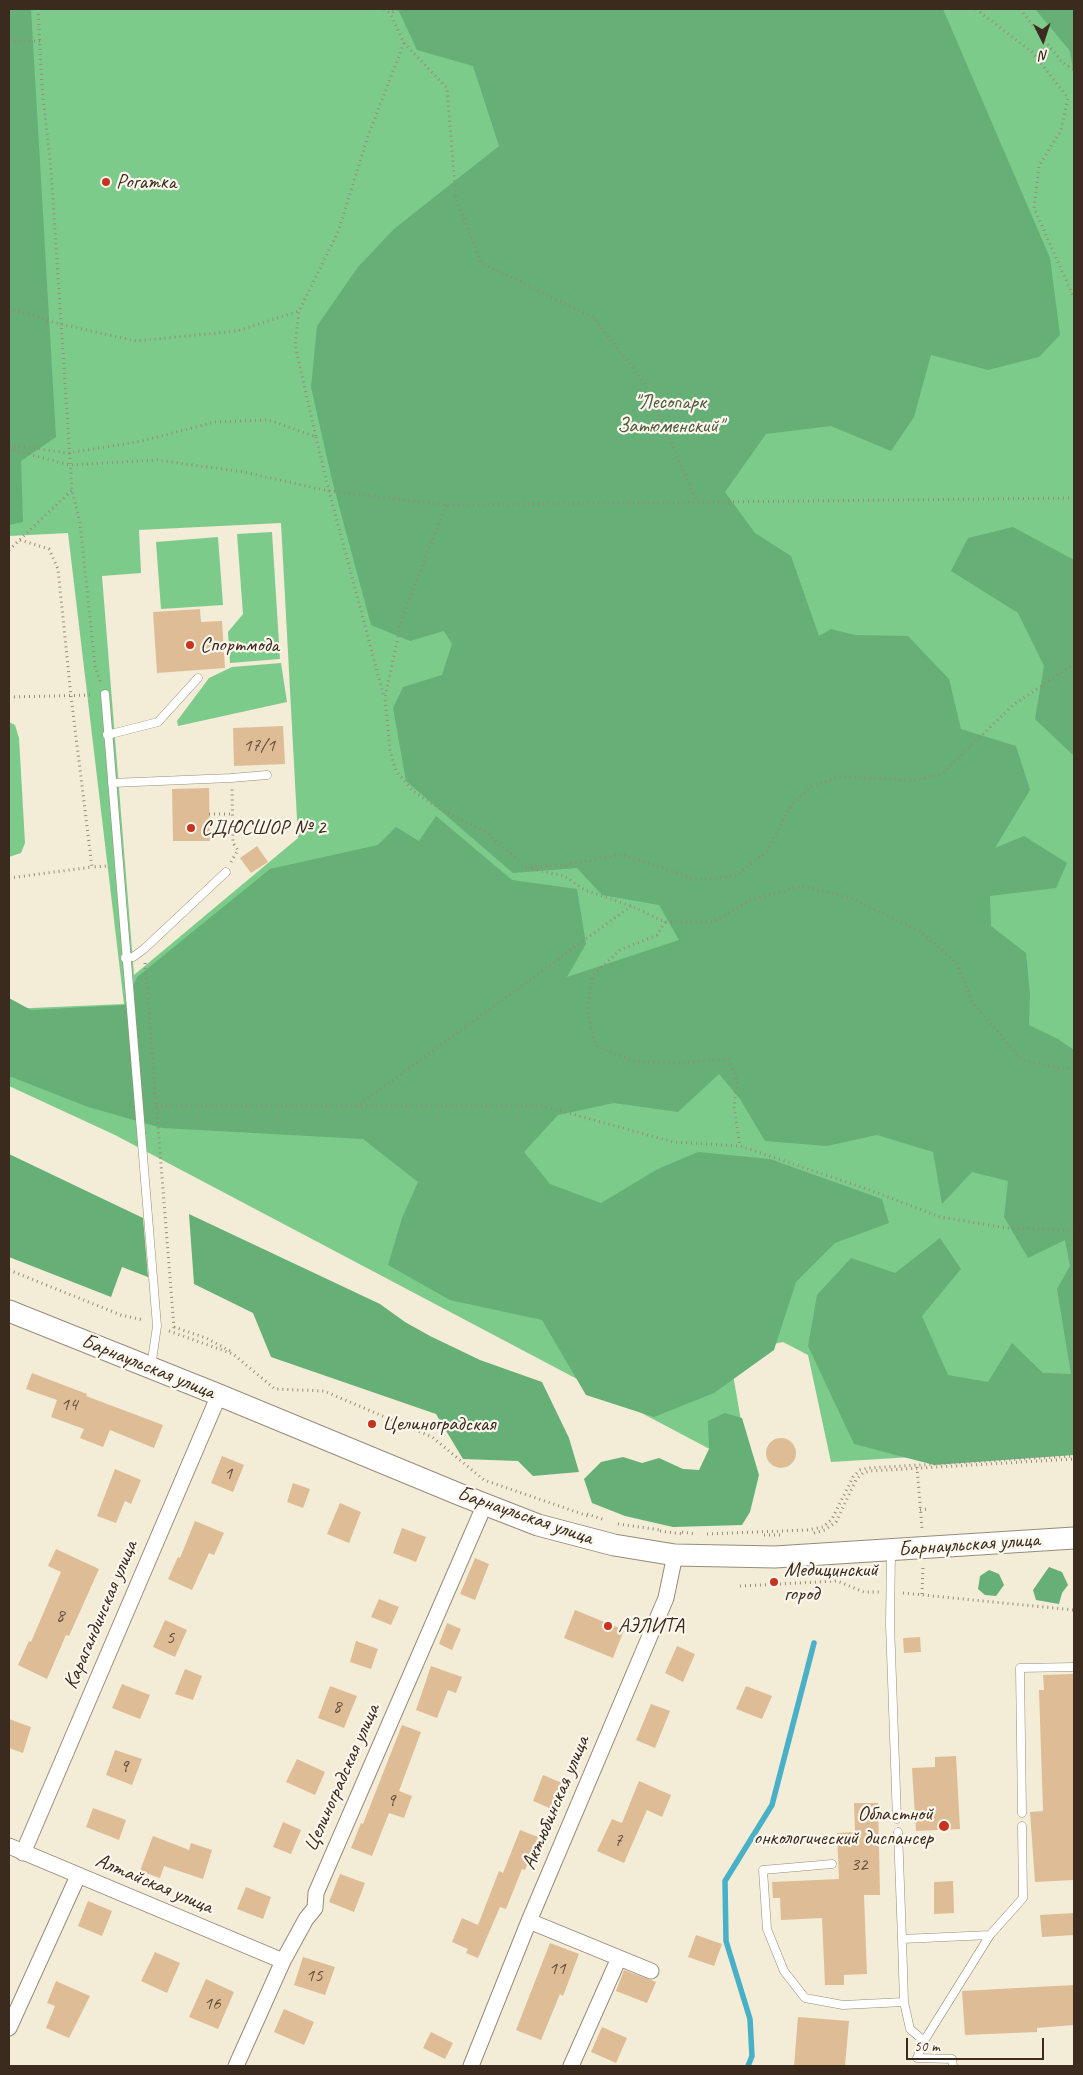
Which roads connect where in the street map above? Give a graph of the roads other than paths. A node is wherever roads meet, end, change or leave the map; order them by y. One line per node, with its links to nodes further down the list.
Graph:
1 (198, 678): 3 (lane)
2 (105, 694): 3 (lane)
3 (107, 735): 5 (lane)
4 (267, 775): 5 (lane)
5 (112, 783): 7 (lane)
6 (226, 872): 7 (lane)
7 (125, 958): 9 (lane)
8 (9, 1311): 9 (street, Барнаульская улица)
9 (151, 1369): 10 (street, Барнаульская улица)
10 (219, 1395): 11 (street, Барнаульская улица); 21 (street, Карагандинская улица)
11 (485, 1504): 14 (street, Барнаульская улица); 28 (street, Целиноградская улица)
12 (1074, 1538): 13 (street, Барнаульская улица)
13 (891, 1550): 14 (street, Барнаульская улица); 17 (lane)
14 (675, 1555): 24 (street, Актюбинская улица)
15 (1074, 1667): 16 (lane)
16 (1022, 1812)
17 (897, 1819)
18 (1022, 1826): 25 (lane)
19 (898, 1832): 26 (lane)
20 (9, 1846): 21 (street, Алтайская улица)
21 (23, 1853): 23 (street, Алтайская улица)
22 (832, 1864): 30 (lane)
23 (78, 1876): 28 (street, Алтайская улица); 31 (street)
24 (528, 1921): 27 (street); 35 (street, Актюбинская улица)
25 (990, 1935): 26 (lane); 32 (lane)
26 (902, 1939): 30 (lane)
27 (619, 1958): 29 (street); 36 (street)
28 (284, 1961): 34 (street, Целиноградская улица)
29 (651, 1971)
30 (904, 2002): 32 (lane)
31 (9, 2028)
32 (924, 2041): 33 (lane)
33 (917, 2062): 37 (lane)
34 (236, 2066)
35 (472, 2066)
36 (571, 2066)
37 (953, 2066)

